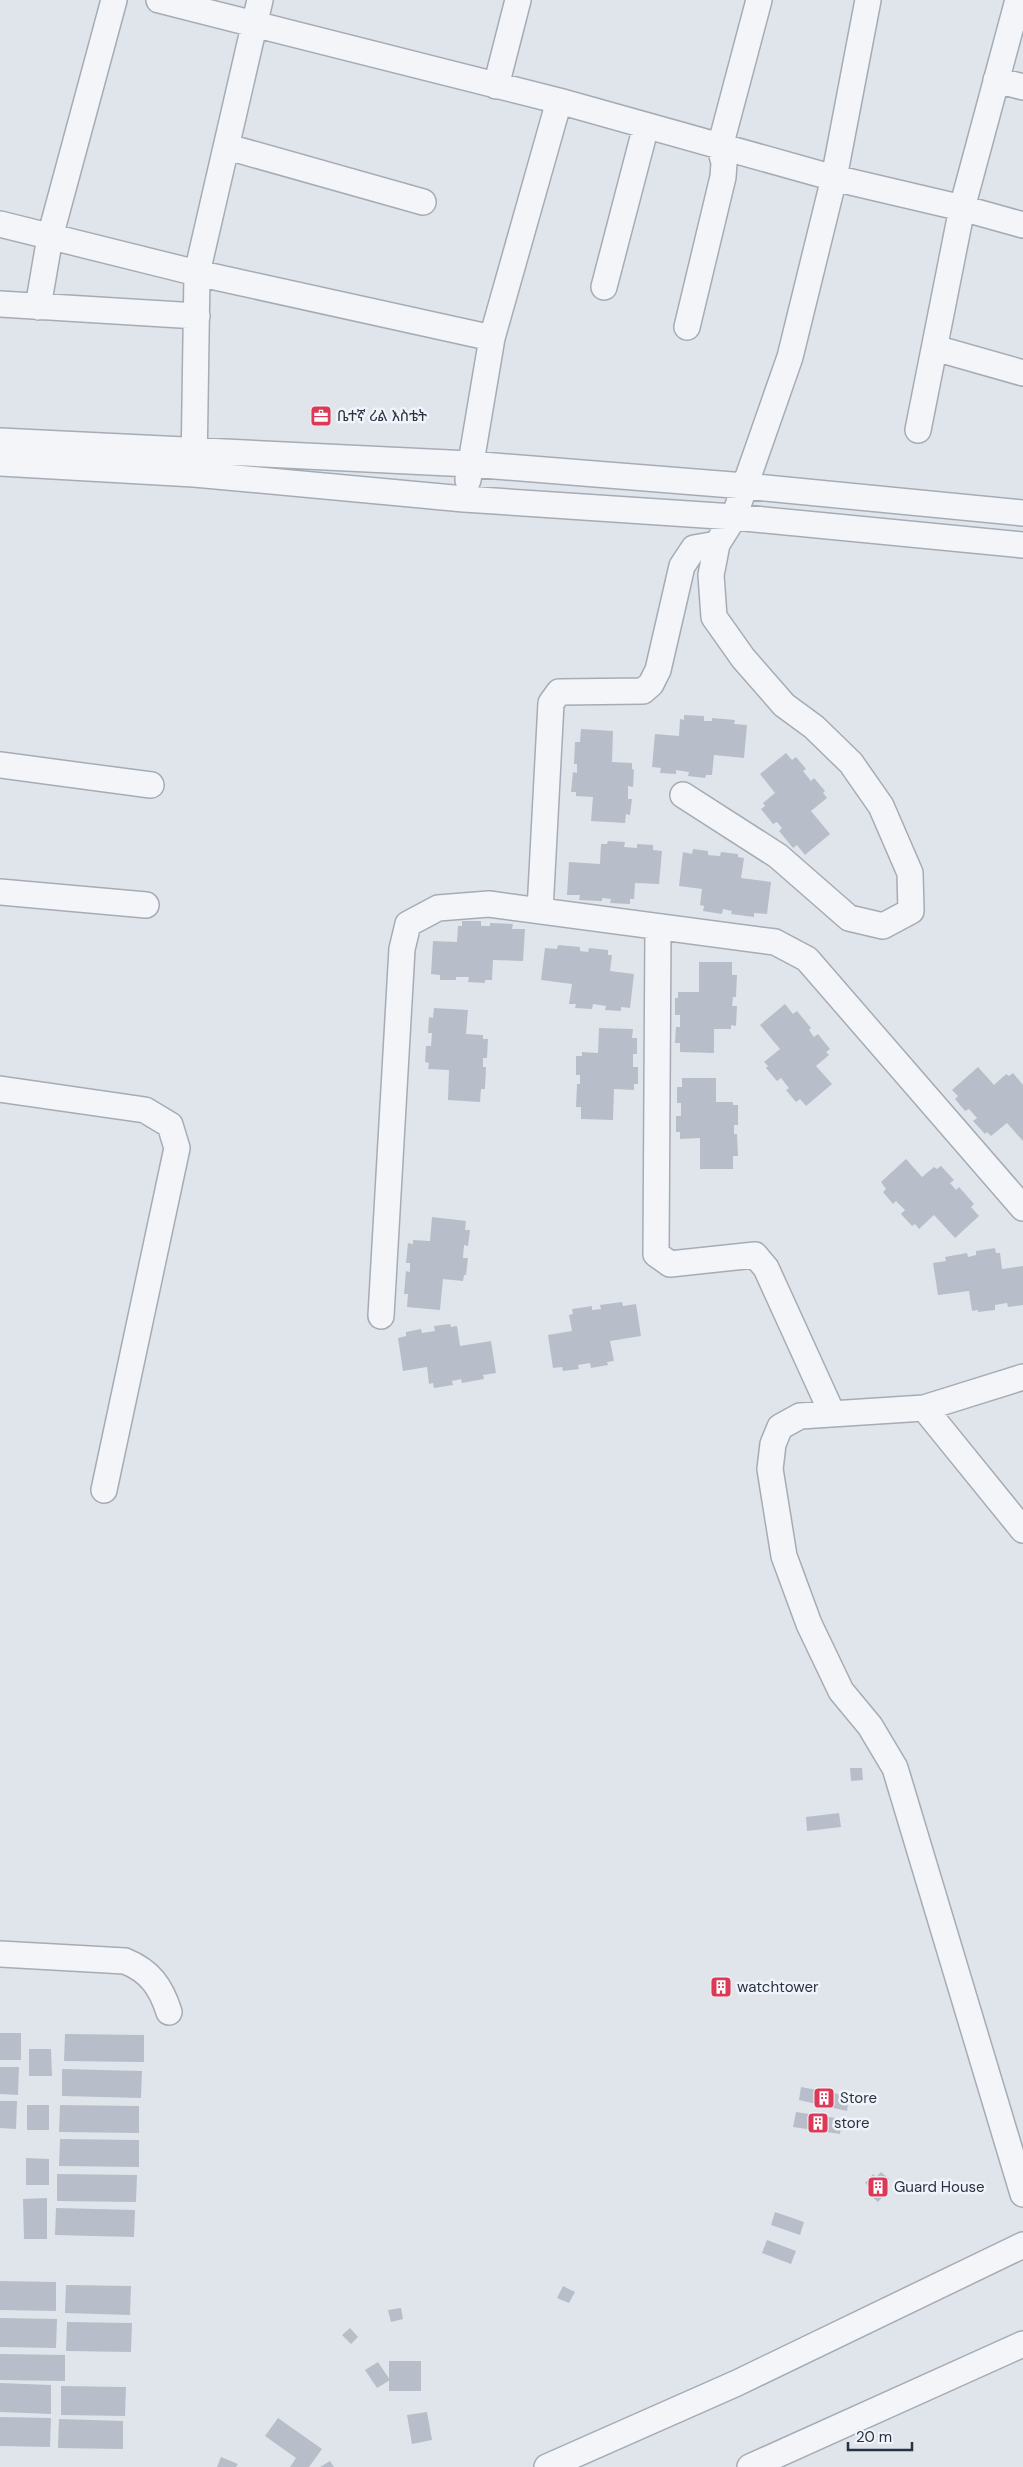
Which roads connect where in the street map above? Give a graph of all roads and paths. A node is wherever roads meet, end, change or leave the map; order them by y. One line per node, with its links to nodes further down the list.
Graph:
1 (114, 0): 21 (street)
2 (159, 0): 8 (street)
3 (260, 0): 8 (street)
4 (518, 0): 10 (street)
5 (759, 0): 15 (street)
6 (868, 0): 16 (street)
7 (1018, 0): 9 (street)
8 (254, 24): 10 (street); 14 (street)
9 (996, 80): 11 (street); 18 (street)
10 (496, 86): 12 (street)
11 (1023, 86)
12 (559, 102): 13 (street); 28 (street)
13 (646, 126): 15 (street); 23 (street)
14 (228, 147): 17 (street); 22 (street)
15 (720, 147): 16 (street); 27 (street)
16 (834, 178): 18 (street); 36 (street)
17 (423, 202)
18 (962, 208): 20 (street); 29 (street)
19 (0, 224): 21 (street)
20 (1023, 226)
21 (50, 237): 22 (street); 25 (street)
22 (197, 273): 26 (street); 28 (street)
23 (604, 287)
24 (0, 304): 25 (street)
25 (38, 307): 26 (street)
26 (197, 316): 34 (street)
27 (687, 328)
28 (492, 338): 35 (street)
29 (935, 348): 30 (street); 31 (street)
30 (1023, 373)
31 (918, 430)
32 (0, 441): 34 (street)
33 (0, 463): 34 (street)
34 (194, 463): 35 (street); 37 (street)
35 (470, 464): 36 (street); 37 (street)
36 (745, 486): 38 (street); 39 (street)
37 (464, 499): 39 (street)
38 (1023, 513)
39 (734, 517): 40 (street); 41 (street)
40 (716, 544): 44 (street); 47 (street)
41 (1023, 545)
42 (0, 765): 43 (street)
43 (151, 785)
44 (683, 795)
45 (0, 892): 46 (street)
46 (146, 905)
47 (540, 911): 48 (street); 51 (street)
48 (658, 927): 50 (street); 54 (street)
49 (0, 1089): 55 (street)
50 (1023, 1208)
51 (381, 1316)
52 (1023, 1377): 53 (street)
53 (924, 1408): 54 (street); 56 (street)
54 (832, 1413): 59 (street)
55 (104, 1490)
56 (1023, 1530)
57 (0, 1954): 58 (street)
58 (169, 2012)
59 (1023, 2194)
60 (1023, 2245): 62 (street)
61 (1023, 2344): 63 (street)
62 (547, 2467)
63 (750, 2467)

